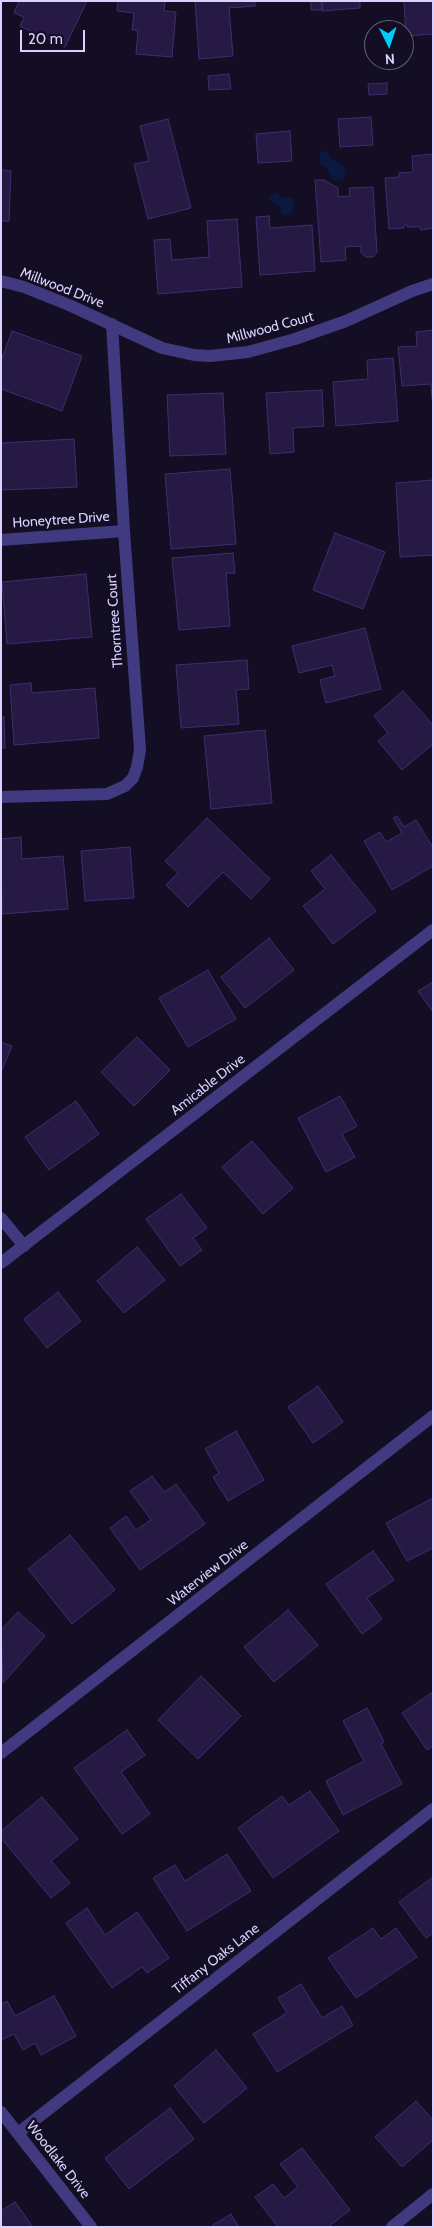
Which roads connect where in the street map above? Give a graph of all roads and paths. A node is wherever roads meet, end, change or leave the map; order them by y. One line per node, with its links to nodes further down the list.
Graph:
1 (1, 282): 3 (street, Millwood Drive)
2 (433, 284): 3 (street, Millwood Court)
3 (112, 324): 4 (street, Thorntree Court)
4 (124, 531): 5 (street, Honeytree Drive); 6 (street, Thorntree Court)
5 (1, 540)
6 (1, 797)
7 (433, 930): 9 (street, Amicable Drive)
8 (1, 1218): 9 (street)
9 (24, 1246): 10 (street, Amicable Drive)
10 (1, 1263)
11 (433, 1416): 12 (street, Waterview Drive)
12 (1, 1753)
13 (433, 1809): 15 (street, Tiffany Oaks Lane)
14 (1, 2112): 15 (street, Woodlake Drive)
15 (18, 2133): 17 (street, Woodlake Drive)
16 (433, 2194): 18 (street)
17 (91, 2227)
18 (392, 2227)

